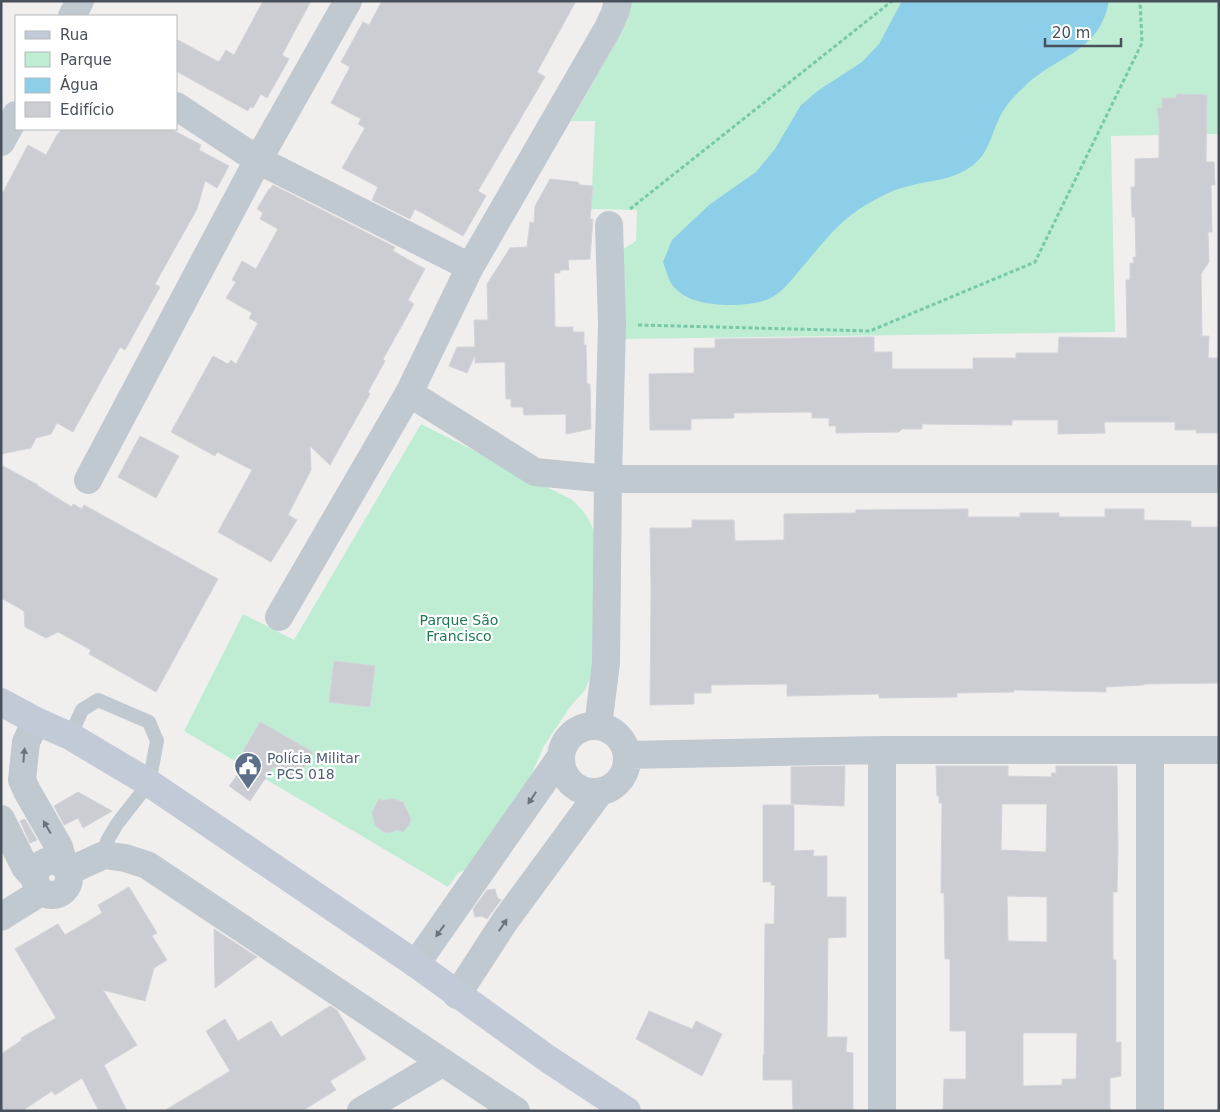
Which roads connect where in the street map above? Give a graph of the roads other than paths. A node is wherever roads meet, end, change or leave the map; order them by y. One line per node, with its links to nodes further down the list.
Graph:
1 (80, 1): 4 (street)
2 (348, 1): 8 (street)
3 (618, 1): 10 (street)
4 (73, 15)
5 (178, 107): 8 (street)
6 (15, 117): 7 (street)
7 (1, 142)
8 (258, 160): 10 (street); 14 (street)
9 (609, 226): 12 (street)
10 (470, 267): 11 (street)
11 (409, 394): 12 (street); 15 (street)
12 (608, 479): 13 (street); 18 (street)
13 (1219, 479)
14 (88, 480)
15 (278, 617)
16 (1, 702): 17 (street)
17 (36, 721): 19 (street); 26 (street, one-way to 17)
18 (598, 726): 23 (street); 24 (street)
19 (70, 736): 25 (street); 25 (lane)
20 (882, 750): 21 (street); 23 (street); 40 (street)
21 (1150, 750): 22 (street); 41 (street)
22 (1219, 750)
23 (628, 755): 27 (street)
24 (560, 758): 27 (street); 34 (street, one-way to 34)
25 (149, 782): 30 (lane); 34 (street)
26 (26, 791): 28 (street); 31 (street, one-way to 26)
27 (599, 793): 35 (street, one-way to 27)
28 (1, 810)
29 (1, 819): 32 (street)
30 (104, 855): 31 (street); 36 (street)
31 (66, 868): 32 (street)
32 (38, 885): 33 (street)
33 (1, 917)
34 (416, 964): 35 (street)
35 (457, 995): 39 (street)
36 (442, 1063): 37 (street); 38 (street)
37 (361, 1111)
38 (516, 1111)
39 (627, 1111)
40 (882, 1111)
41 (1150, 1111)

